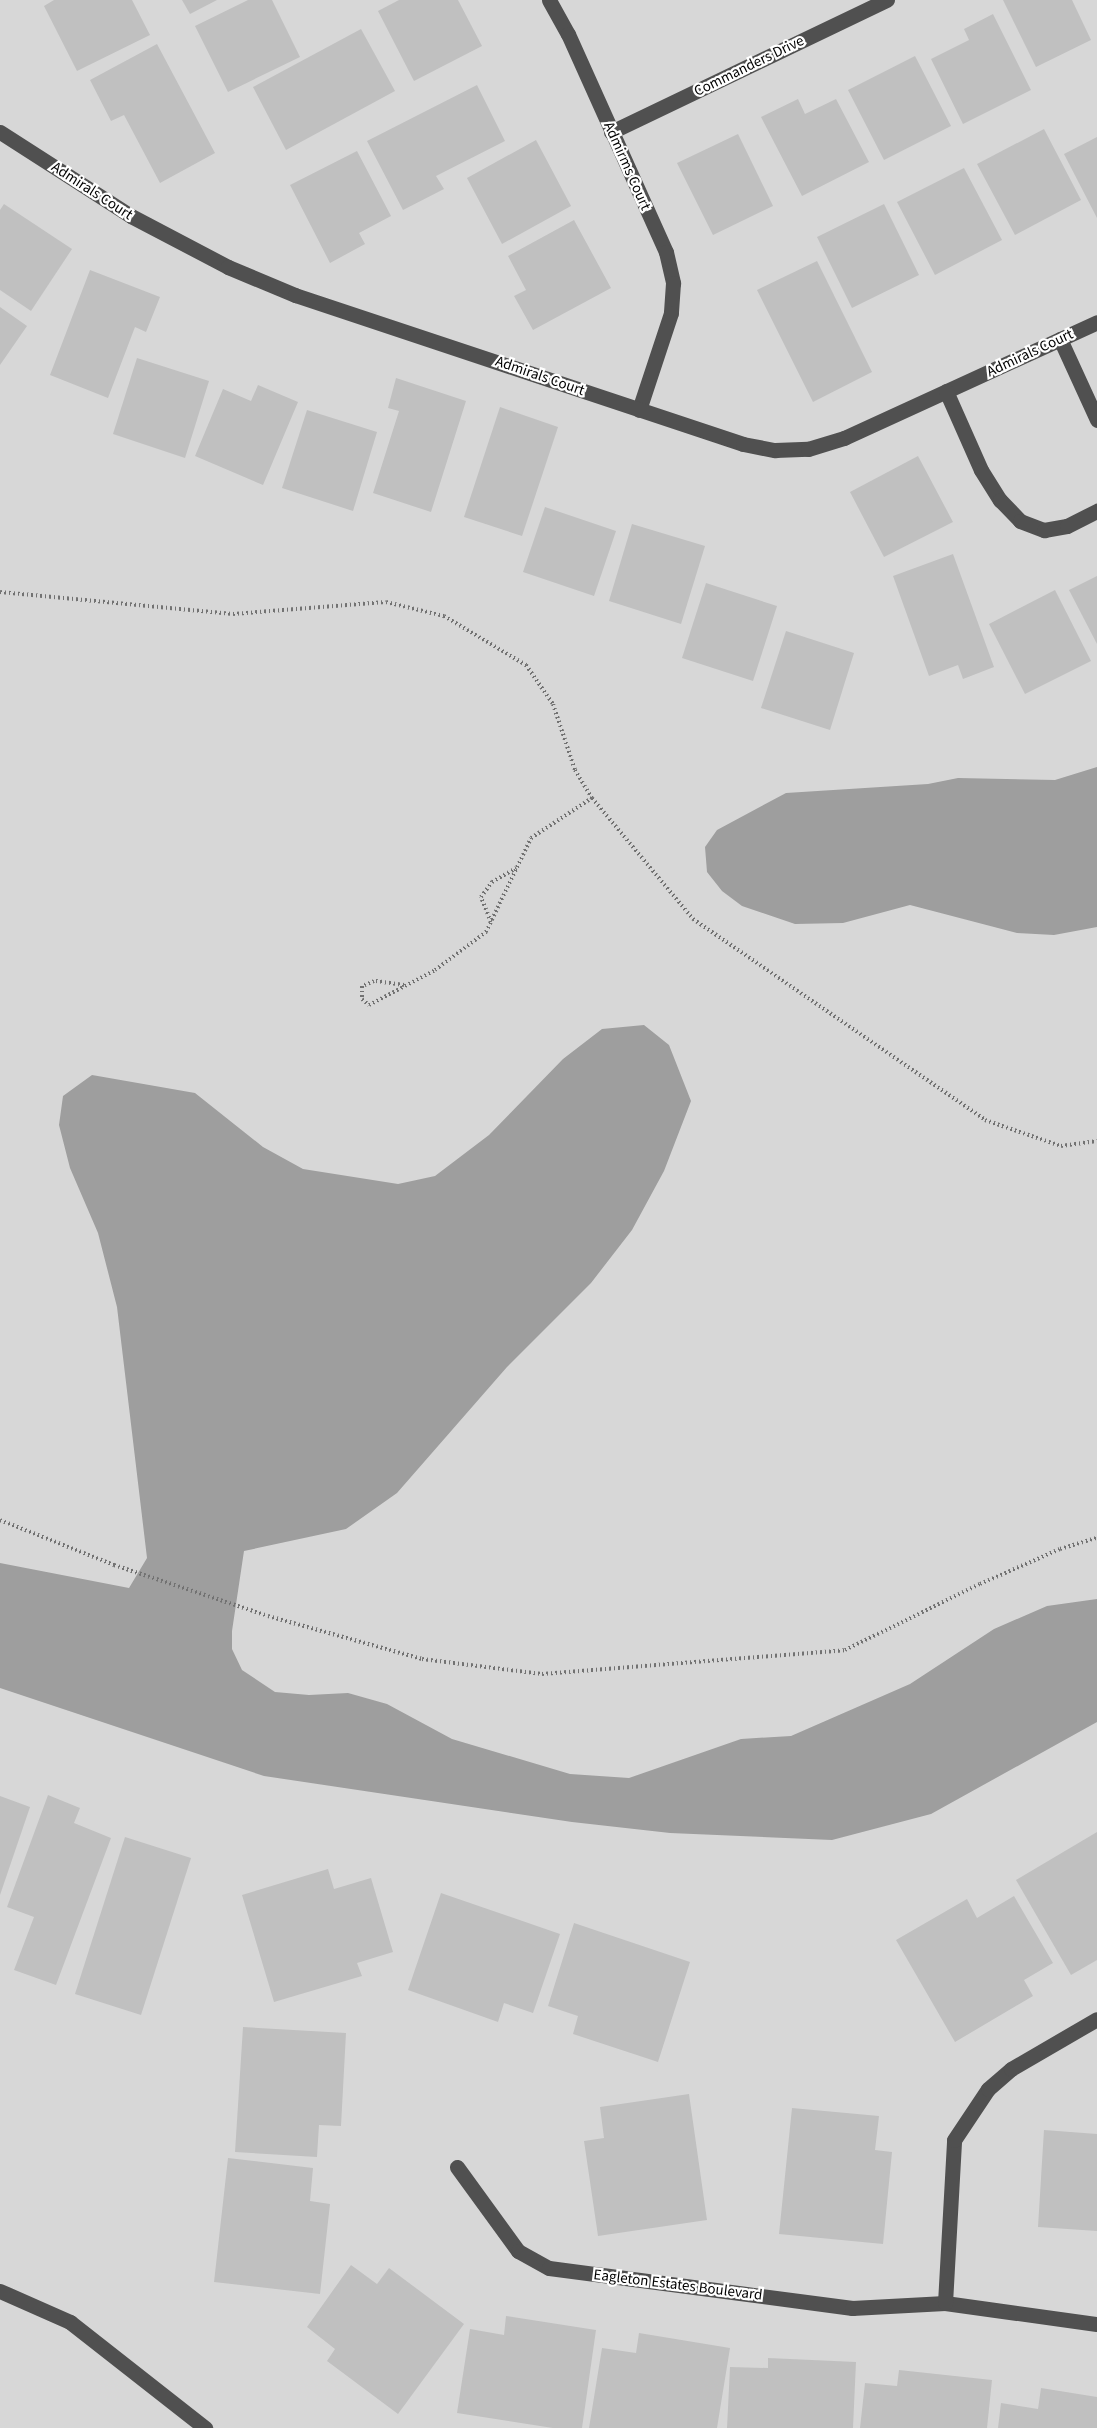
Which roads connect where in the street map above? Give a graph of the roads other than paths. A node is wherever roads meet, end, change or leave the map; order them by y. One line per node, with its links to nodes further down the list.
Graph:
1 (549, 0): 4 (street, Admirms Court)
2 (887, 0): 4 (street, Commanders Drive)
3 (0, 132): 8 (street, Admirals Court)
4 (611, 132): 8 (street, Admirms Court)
5 (1097, 322): 6 (street, Admirals Court)
6 (1060, 339): 7 (street, Admirals Court); 9 (street)
7 (945, 391): 8 (street, Admirals Court); 10 (street)
8 (639, 410)
9 (1097, 420)
10 (1097, 510)
11 (1097, 2019): 14 (street)
12 (457, 2167): 14 (street, Eagleton Estates Boulevard)
13 (0, 2291): 16 (street)
14 (945, 2303): 15 (street, Eagleton Estates Boulevard)
15 (1097, 2324)
16 (205, 2428)

